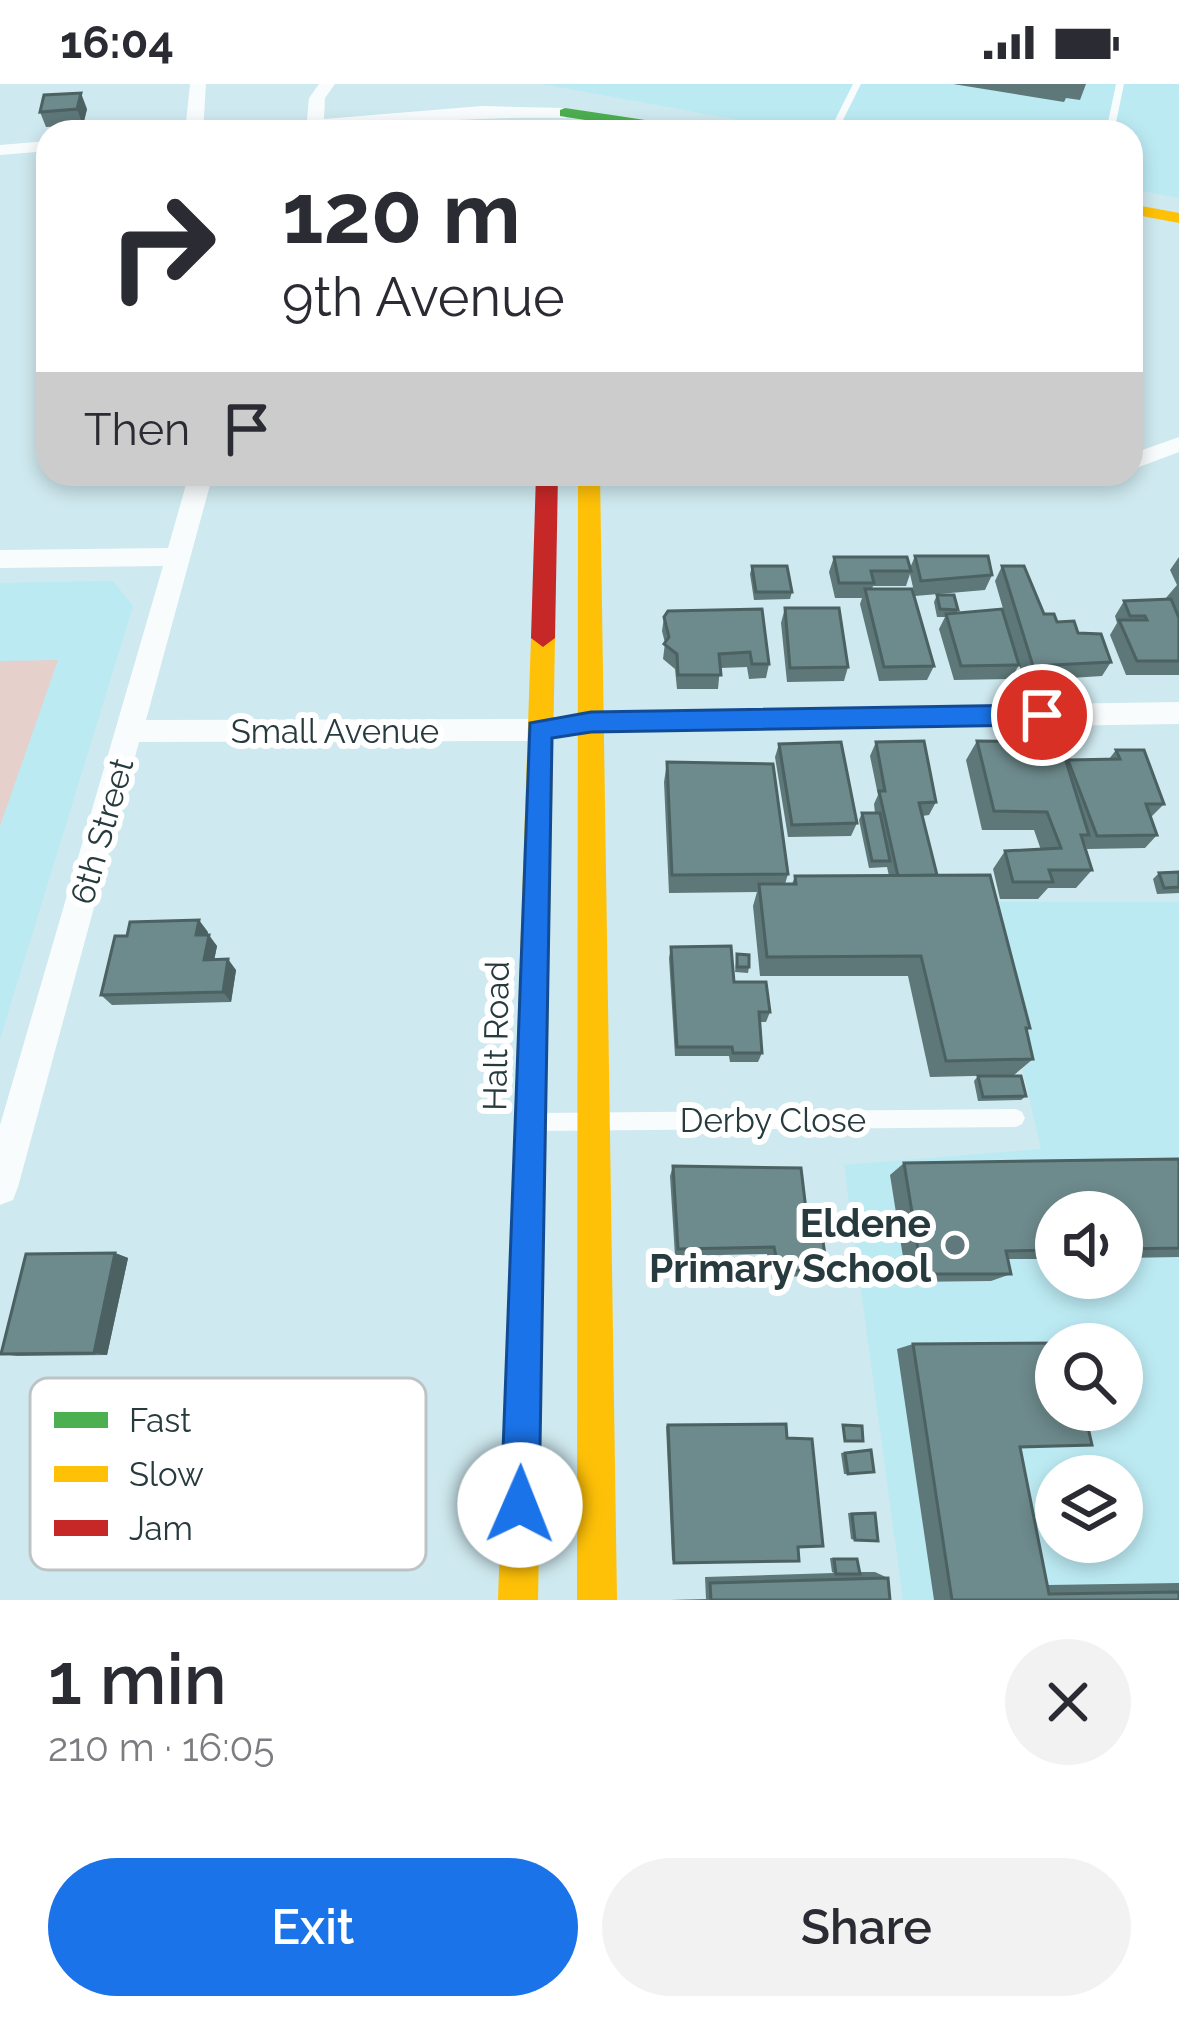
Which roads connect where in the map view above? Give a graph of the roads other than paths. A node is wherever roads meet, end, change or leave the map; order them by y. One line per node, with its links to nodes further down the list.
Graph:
1 (198, 84): 6 (street)
2 (327, 84): 7 (street)
3 (857, 84): 11 (lane)
4 (1120, 84): 12 (lane)
5 (589, 86): 10 (street)
6 (195, 120)
7 (307, 120)
8 (431, 120): 9 (street)
9 (552, 120)
10 (577, 120)
11 (839, 120)
12 (1112, 120)
13 (36, 147): 14 (street)
14 (0, 150)
15 (1143, 211): 16 (street)
16 (1179, 218)
17 (1179, 444): 18 (street)
18 (1143, 457)
19 (198, 486): 22 (street, 6th Street)
20 (547, 486): 26 (street, Halt Road)
21 (589, 486): 25 (street)
22 (177, 557): 23 (street); 27 (street, 6th Street)
23 (0, 559)
24 (1179, 713): 25 (street, Small Avenue)
25 (591, 722): 26 (street, Small Avenue); 29 (street)
26 (539, 730): 27 (street, Small Avenue); 30 (street, Halt Road)
27 (131, 731): 31 (street, 6th Street)
28 (1016, 1118): 29 (lane, Derby Close)
29 (593, 1121): 30 (lane, Derby Close); 33 (street)
30 (529, 1122): 32 (street, Halt Road)
31 (0, 1187)
32 (518, 1600)
33 (597, 1600)

